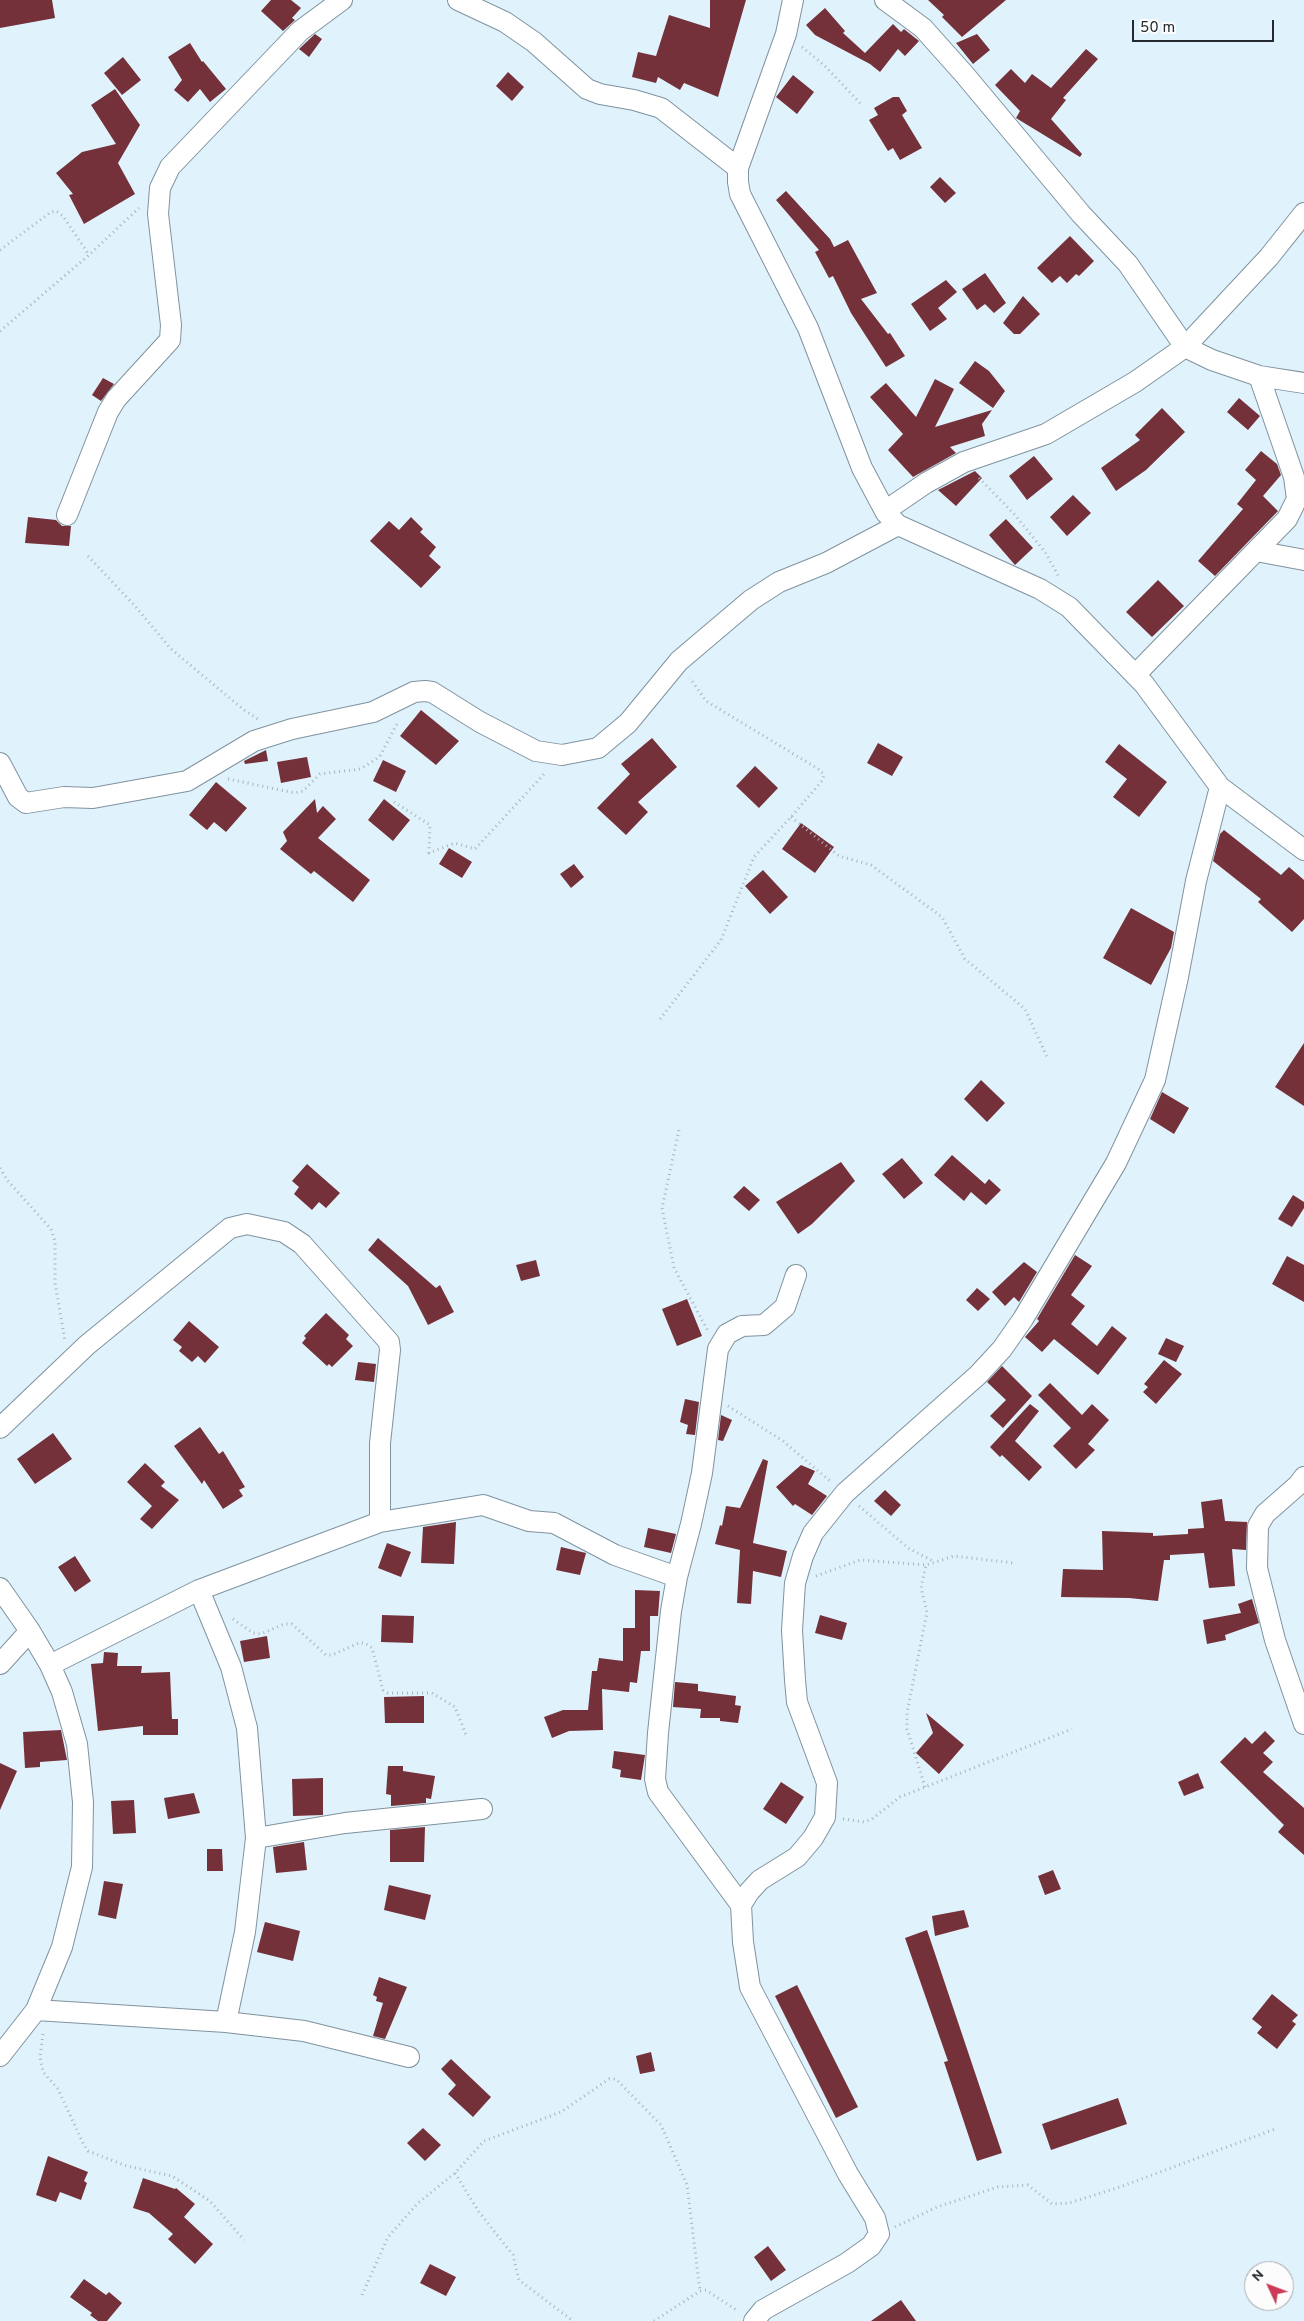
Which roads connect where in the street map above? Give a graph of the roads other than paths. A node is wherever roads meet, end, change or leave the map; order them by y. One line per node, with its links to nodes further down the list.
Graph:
1 (342, 0): 10 (street)
2 (458, 0): 5 (street)
3 (792, 0): 5 (street)
4 (885, 0): 7 (street)
5 (738, 168): 11 (street)
6 (1304, 213): 7 (street)
7 (1185, 347): 8 (street); 11 (street)
8 (1259, 376): 9 (street); 12 (street)
9 (1304, 383)
10 (67, 515)
11 (892, 518): 14 (street); 15 (street)
12 (1256, 551): 13 (street); 14 (street)
13 (1304, 560)
14 (1135, 675): 16 (street)
15 (0, 764)
16 (1220, 787): 17 (street); 31 (street)
17 (1304, 850)
18 (796, 1275): 22 (street)
19 (0, 1428): 21 (street)
20 (1304, 1477): 28 (street)
21 (380, 1522): 22 (street); 24 (street)
22 (676, 1577): 31 (street)
23 (0, 1588): 25 (street)
24 (203, 1597): 27 (street); 30 (street)
25 (30, 1631): 26 (street); 27 (street)
26 (0, 1664)
27 (50, 1665): 32 (street)
28 (1304, 1724)
29 (482, 1809): 30 (street)
30 (256, 1838): 33 (street)
31 (741, 1905): 36 (street)
32 (41, 2011): 33 (street); 34 (street)
33 (226, 2022): 35 (street)
34 (0, 2056)
35 (409, 2057)
36 (754, 2321)

